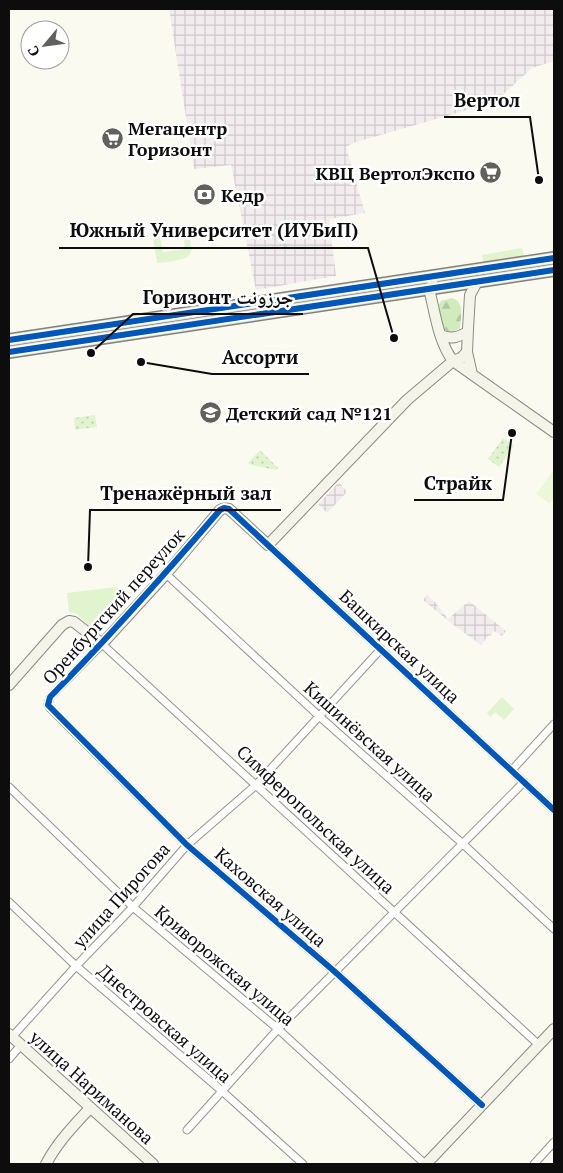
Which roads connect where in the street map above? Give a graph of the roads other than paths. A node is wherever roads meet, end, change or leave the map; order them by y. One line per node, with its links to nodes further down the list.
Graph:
1 (554, 258): 3 (main road)
2 (554, 270): 5 (main road)
3 (457, 273): 4 (main road); 6 (street)
4 (437, 276): 7 (street); 11 (main road)
5 (477, 282): 6 (main road); 8 (street)
6 (464, 284): 7 (main road); 8 (street)
7 (429, 289): 10 (street); 12 (main road)
8 (470, 295): 9 (street)
9 (468, 332): 10 (street); 13 (street)
10 (441, 335): 14 (street)
11 (9, 340)
12 (9, 352)
13 (467, 352): 14 (street); 15 (street)
14 (453, 361): 15 (street); 18 (street)
15 (472, 374): 16 (street)
16 (554, 432)
17 (224, 508): 18 (street, Башкирская улица); 19 (street, Оренбургский переулок)
18 (268, 545): 22 (street, Башкирская улица)
19 (166, 574): 21 (street, Оренбургский переулок); 25 (street, Кишинёвская улица)
20 (69, 620): 21 (street, Симферопольская улица); 23 (street, Оренбургский переулок)
21 (102, 644): 24 (street, Оренбургский переулок); 29 (street, Симферопольская улица)
22 (381, 649): 25 (street, улица Пирогова); 27 (street, Башкирская улица)
23 (9, 685)
24 (48, 705): 33 (street, Каховская улица)
25 (319, 716): 29 (street, улица Пирогова); 32 (street, Кишинёвская улица)
26 (554, 724): 27 (street)
27 (512, 770): 28 (street, Башкирская улица)
28 (524, 782): 31 (street, Башкирская улица); 32 (street)
29 (255, 786): 33 (street, улица Пирогова); 36 (street, Симферопольская улица)
30 (9, 787): 35 (street, Криворожская улица)
31 (554, 810)
32 (463, 844): 36 (street); 37 (street, Кишинёвская улица)
33 (187, 845): 35 (street, улица Пирогова); 39 (street, Каховская улица)
34 (9, 902): 38 (street, Днестровская улица)
35 (133, 907): 38 (street, улица Пирогова); 40 (street, Криворожская улица)
36 (393, 913): 39 (street); 44 (street, Симферопольская улица)
37 (554, 928)
38 (76, 966): 42 (street, улица Пирогова); 46 (street, Днестровская улица)
39 (334, 971): 40 (street); 47 (street, Каховская улица)
40 (278, 1029): 46 (street); 54 (street, Криворожская улица)
41 (554, 1029): 44 (street)
42 (11, 1036): 43 (street, улица Нариманова)
43 (21, 1045): 45 (street); 48 (street, улица Нариманова)
44 (539, 1046): 47 (street)
45 (9, 1059)
46 (222, 1091): 49 (street); 53 (street, Днестровская улица)
47 (482, 1105): 54 (street)
48 (90, 1108): 51 (street, улица Нариманова); 52 (street)
49 (187, 1130)
50 (554, 1142): 55 (street)
51 (150, 1163)
52 (46, 1164)
53 (303, 1164)
54 (425, 1164)
55 (534, 1164)

